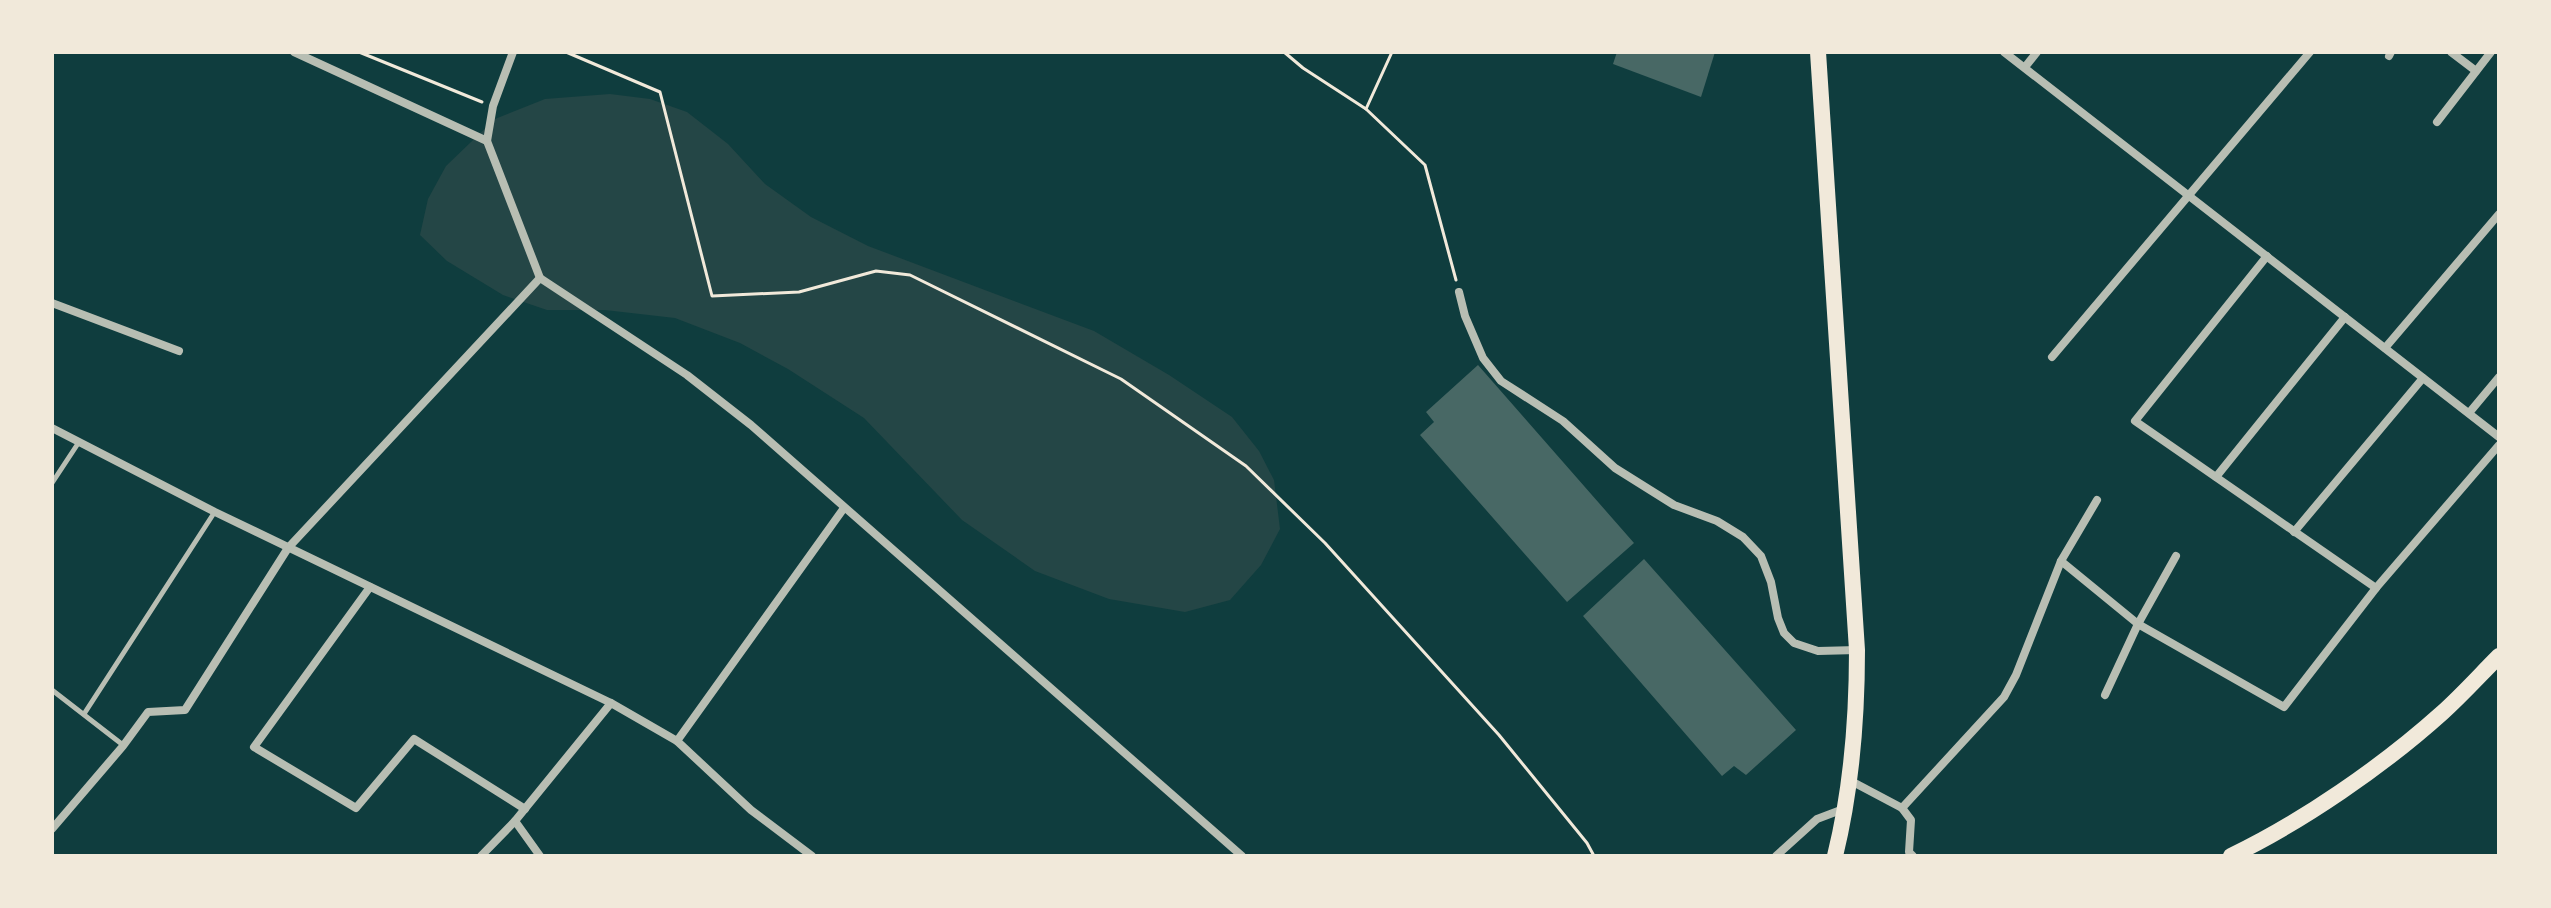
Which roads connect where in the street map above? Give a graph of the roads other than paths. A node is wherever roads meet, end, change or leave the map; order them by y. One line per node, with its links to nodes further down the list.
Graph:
1 (294, 52): 12 (street)
2 (513, 52): 12 (street)
3 (1818, 52): 42 (main road)
4 (2004, 52): 9 (street)
5 (2037, 52): 9 (street)
6 (2310, 52): 13 (street)
7 (2451, 52): 10 (street)
8 (2491, 52): 10 (street)
9 (2025, 67): 13 (street)
10 (2476, 71): 11 (street)
11 (2437, 122)
12 (487, 141): 16 (street)
13 (2190, 196): 15 (street); 22 (street)
14 (2499, 214): 20 (street)
15 (2267, 256): 19 (street); 30 (street)
16 (540, 278): 33 (street); 36 (street)
17 (1459, 292): 42 (street)
18 (52, 303): 21 (street)
19 (2345, 317): 20 (street); 30 (street)
20 (2385, 348): 24 (street)
21 (179, 351)
22 (2052, 357)
23 (2499, 377): 25 (street)
24 (2423, 378): 25 (street); 35 (street)
25 (2469, 413): 27 (street)
26 (52, 428): 28 (street)
27 (2499, 437)
28 (80, 441): 31 (lane); 34 (street)
29 (2499, 445): 40 (street)
30 (2216, 477): 35 (street)
31 (52, 483)
32 (2097, 500): 38 (street)
33 (844, 508): 48 (street); 59 (street)
34 (215, 512): 36 (street); 47 (lane)
35 (2294, 532): 40 (street)
36 (288, 548): 39 (street); 49 (street)
37 (2176, 556): 41 (street)
38 (2061, 561): 41 (street); 52 (street)
39 (370, 587): 46 (street); 53 (street)
40 (2376, 588): 41 (street)
41 (2138, 624): 45 (street)
42 (1857, 650): 50 (main road)
43 (2499, 656): 63 (main road)
44 (52, 690): 47 (lane)
45 (2105, 695)
46 (611, 703): 48 (street); 53 (street)
47 (84, 714): 49 (lane)
48 (677, 741): 58 (street)
49 (123, 746): 55 (street)
50 (1851, 781): 51 (main road); 52 (street)
51 (1846, 807): 60 (street); 61 (main road)
52 (1902, 808): 62 (street)
53 (525, 809): 54 (street)
54 (515, 821): 56 (street); 57 (street)
55 (52, 829)
56 (481, 856)
57 (540, 856)
58 (812, 856)
59 (1242, 856)
60 (1776, 856)
61 (1835, 856)
62 (1913, 856)
63 (2231, 856)

